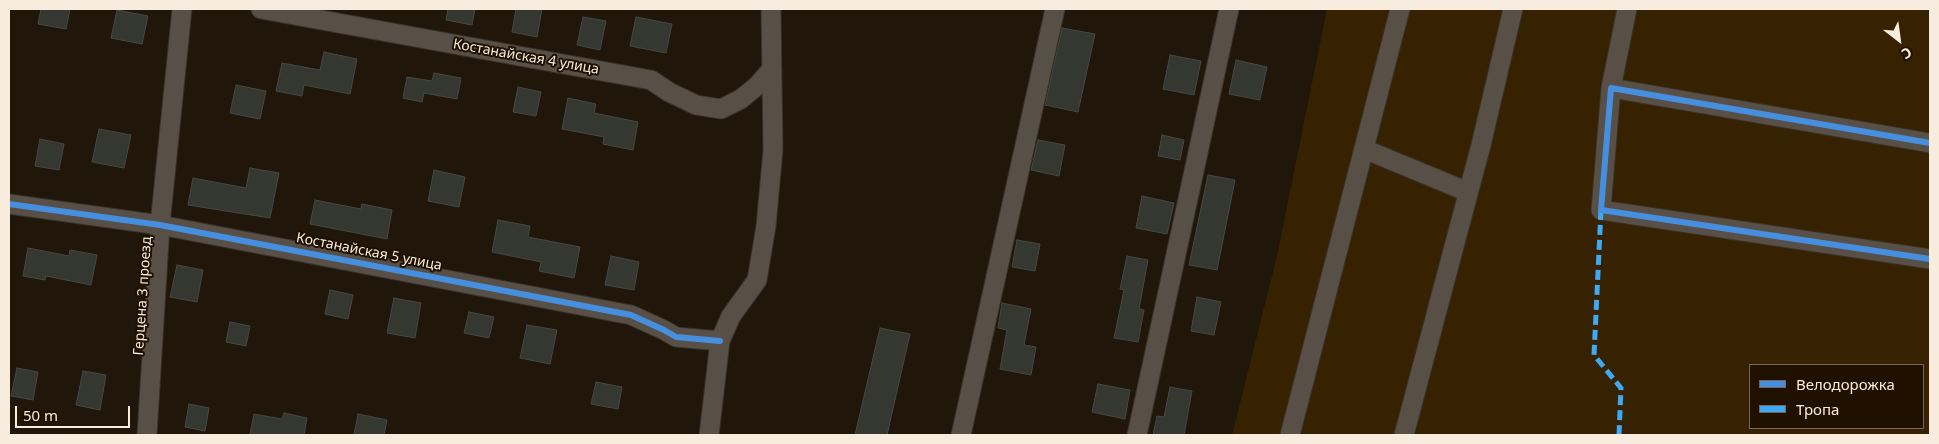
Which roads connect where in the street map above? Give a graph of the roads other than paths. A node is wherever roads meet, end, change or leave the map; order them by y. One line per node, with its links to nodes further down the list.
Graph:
1 (182, 9): 15 (street, Герцена 3 проезд)
2 (261, 9): 9 (street, Костанайская 4 улица)
3 (771, 9): 9 (street)
4 (1055, 9): 20 (street)
5 (1229, 9): 21 (street)
6 (1400, 9): 12 (street)
7 (1513, 9): 13 (street)
8 (1626, 9): 10 (street)
9 (772, 70): 17 (street)
10 (1611, 88): 11 (street); 16 (street)
11 (1930, 143)
12 (1364, 149): 13 (street); 22 (street)
13 (1468, 192): 23 (street)
14 (9, 204): 15 (street, Костанайская 5 улица)
15 (160, 225): 17 (street, Костанайская 5 улица); 18 (street, Герцена 3 проезд)
16 (1930, 259)
17 (720, 341): 19 (street)
18 (147, 435)
19 (709, 435)
20 (961, 435)
21 (1137, 435)
22 (1290, 435)
23 (1404, 435)

